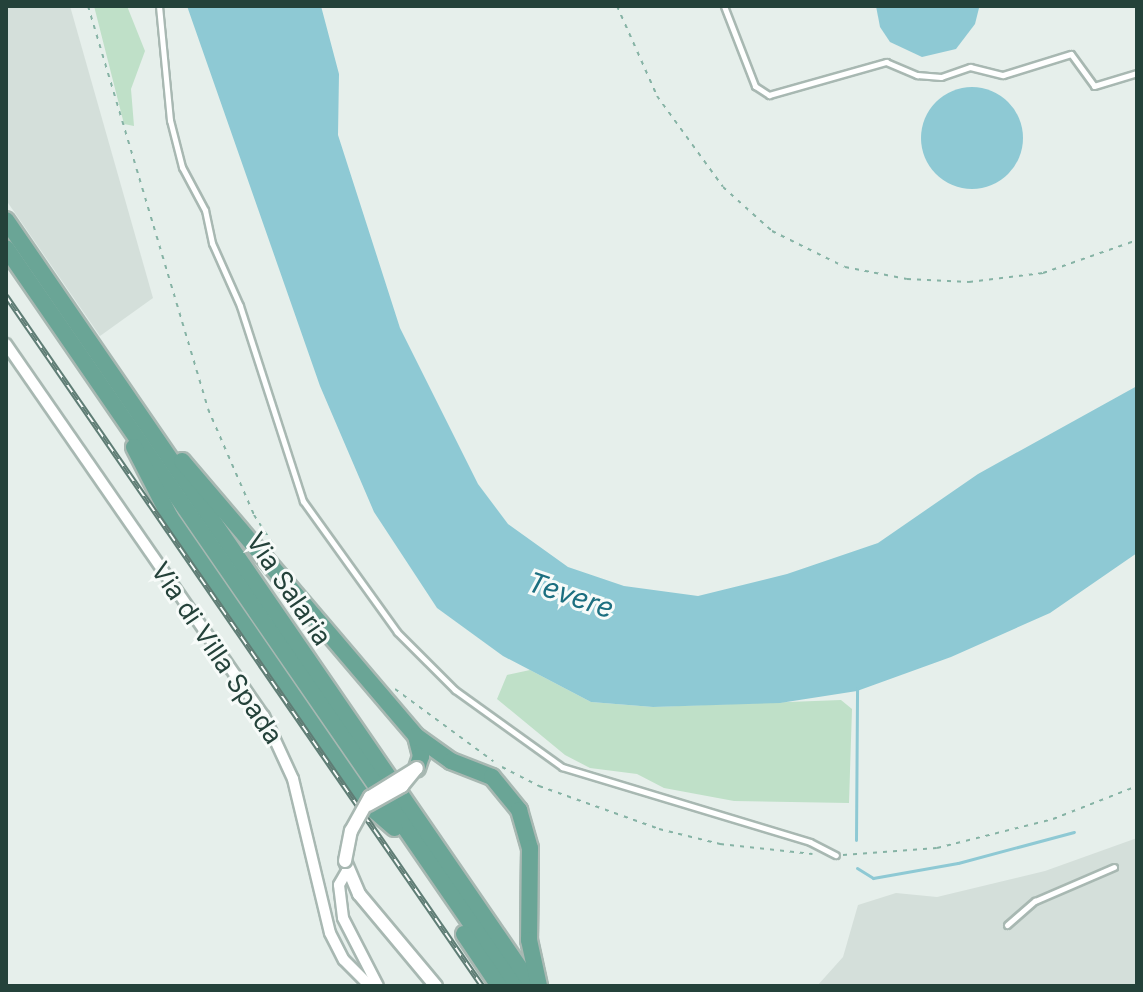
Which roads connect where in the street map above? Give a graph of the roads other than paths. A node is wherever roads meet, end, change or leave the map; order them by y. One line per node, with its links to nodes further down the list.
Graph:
1 (159, 6): 13 (lane)
2 (724, 6): 3 (lane)
3 (1137, 73)
4 (6, 220): 8 (main road, Via Salaria)
5 (6, 248): 7 (main road, Via Salaria)
6 (6, 344): 17 (street, Via di Villa Spada)
7 (110, 399): 12 (main road); 21 (main road, Via Salaria)
8 (135, 408): 9 (main road); 22 (main road, Via Salaria)
9 (416, 736): 10 (main road); 11 (main road)
10 (451, 761): 11 (main road); 23 (main road)
11 (417, 768): 12 (street, bridge)
12 (368, 805): 14 (street, bridge); 20 (main road)
13 (836, 855)
14 (346, 866): 18 (street); 19 (street)
15 (1114, 867): 16 (lane)
16 (1007, 925)
17 (370, 986)
18 (378, 986)
19 (436, 986)
20 (499, 986)
21 (514, 986)
22 (532, 986)
23 (539, 986)

